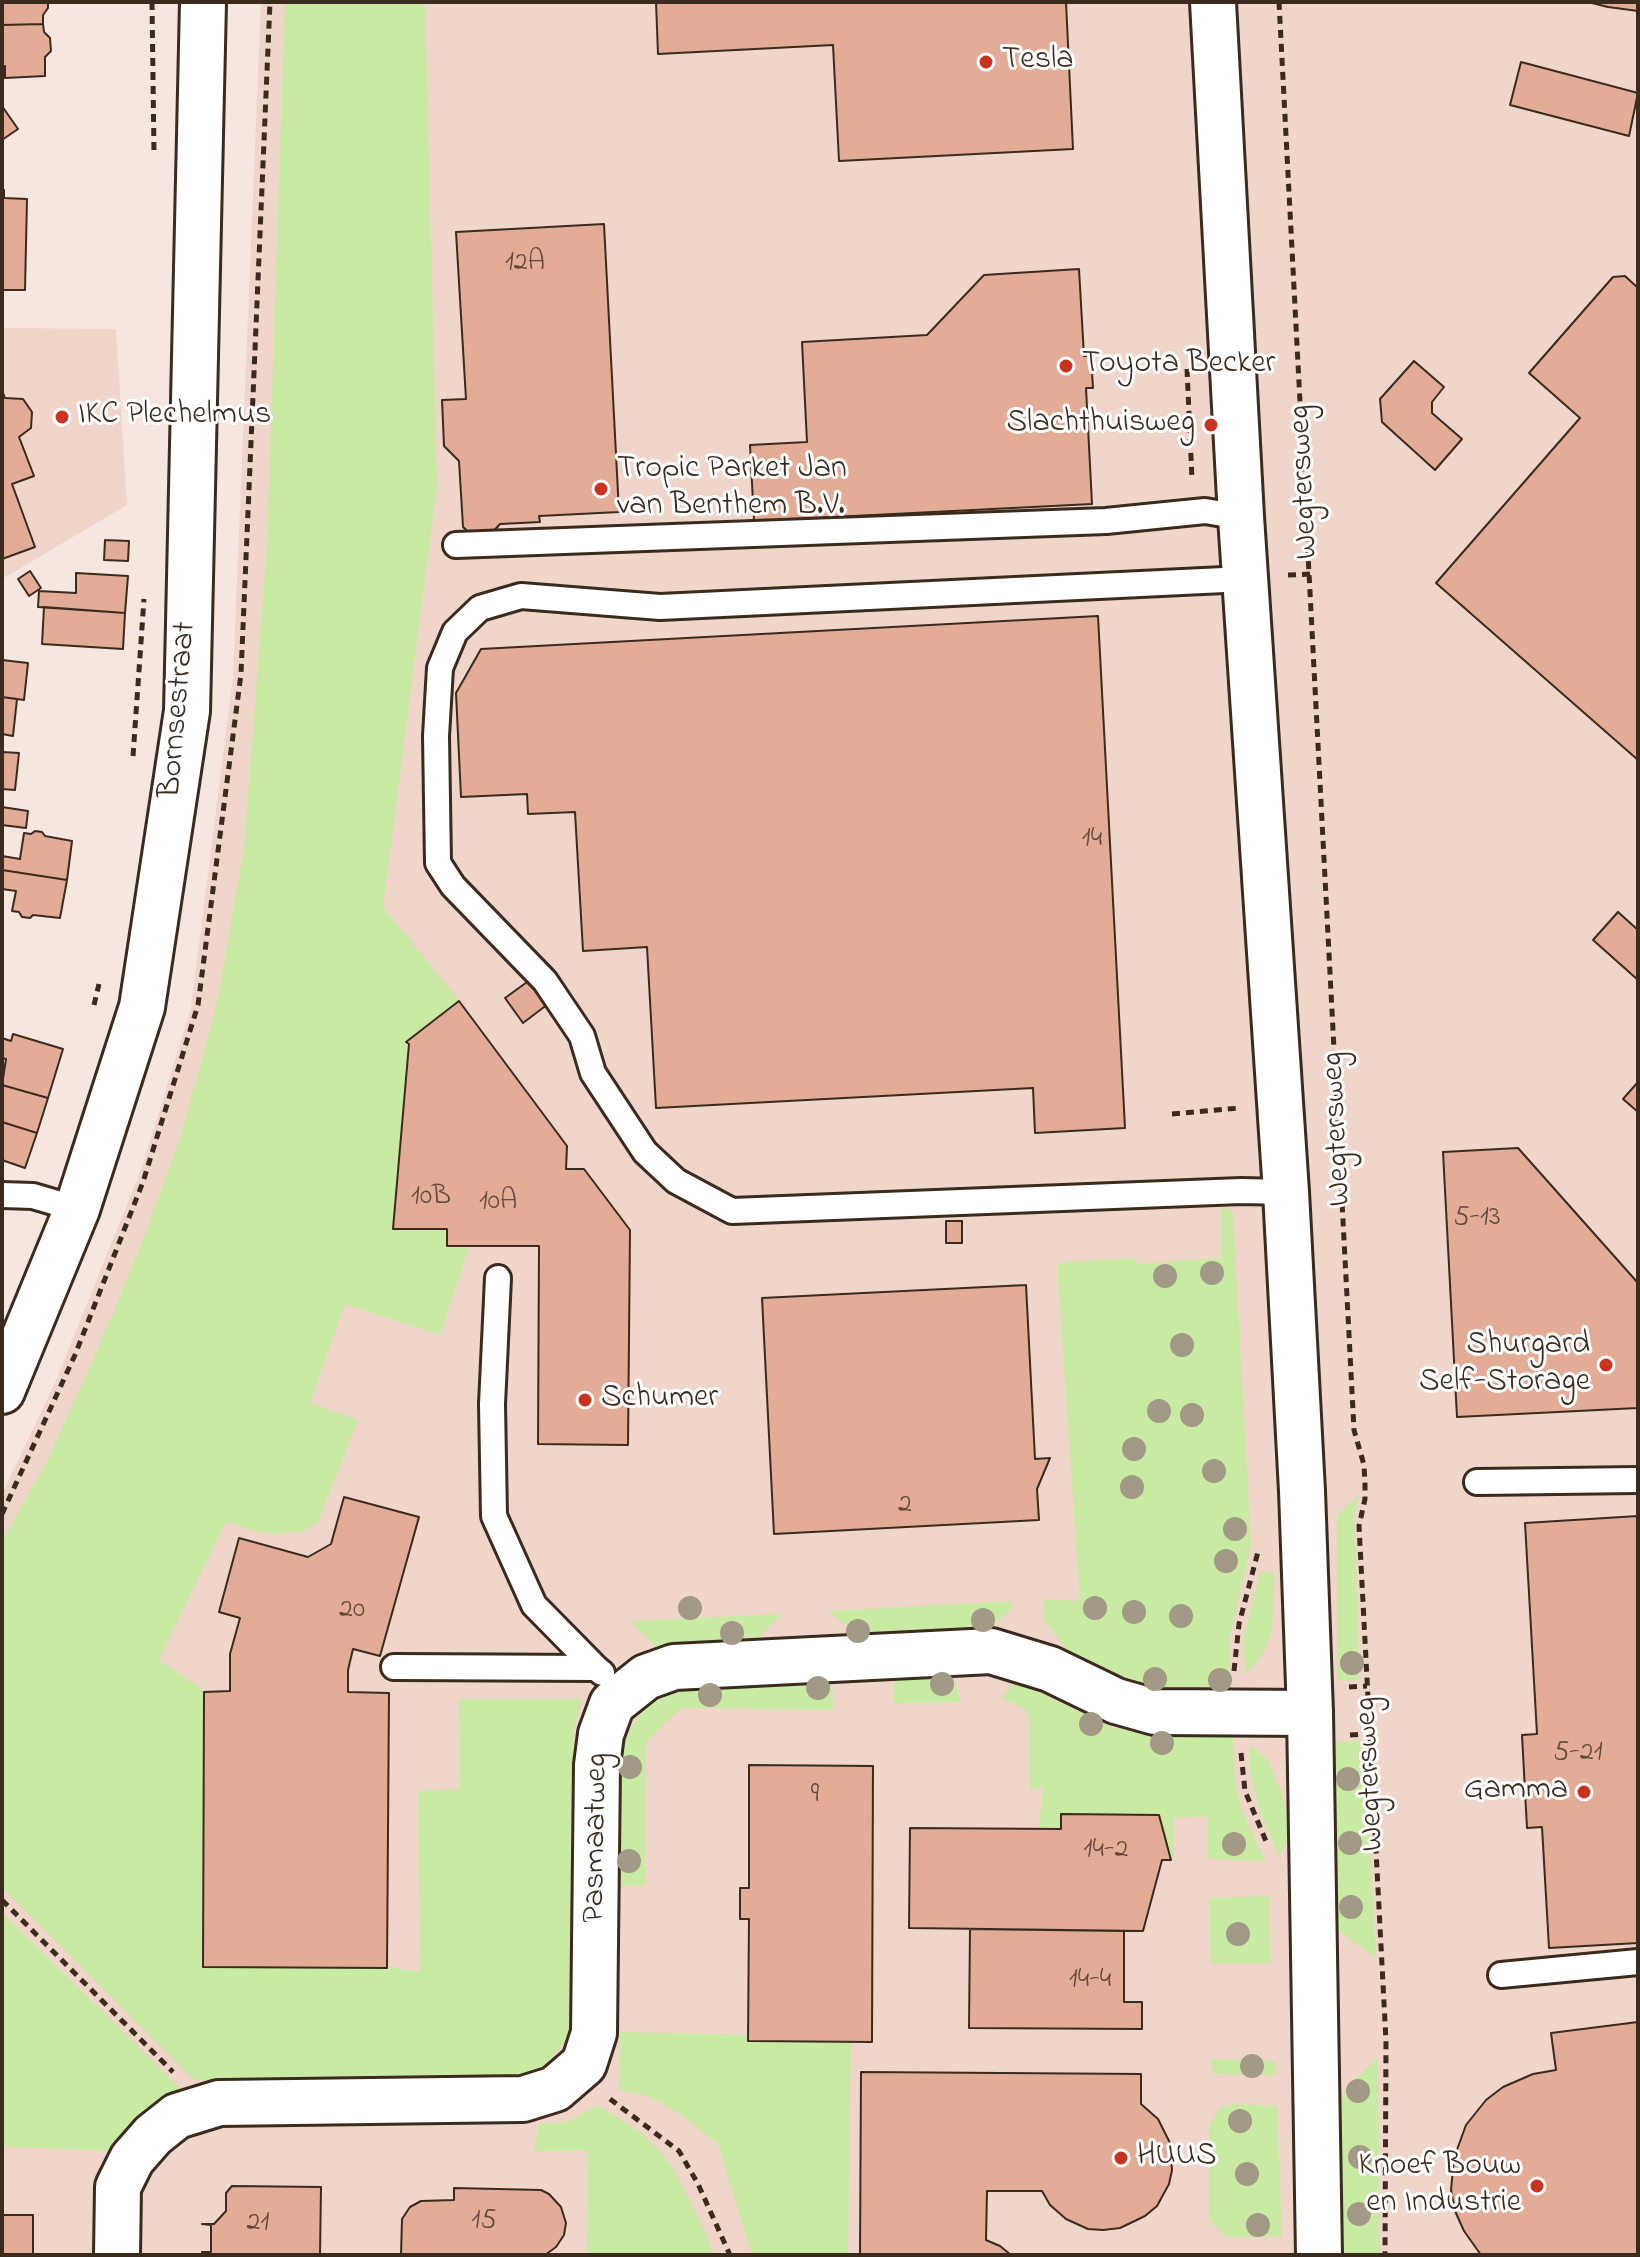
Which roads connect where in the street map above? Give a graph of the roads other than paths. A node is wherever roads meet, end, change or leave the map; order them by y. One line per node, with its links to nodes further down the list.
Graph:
1 (203, 2): 8 (street, Bornsestraat)
2 (1213, 2): 3 (street, Wegtersweg)
3 (1223, 514): 4 (lane); 5 (street, Wegtersweg)
4 (456, 545)
5 (1245, 579): 6 (street, Wegtersweg); 6 (lane)
6 (1286, 1192): 15 (street, Wegtersweg)
7 (2, 1195): 8 (lane)
8 (77, 1209): 10 (street, Bornsestraat)
9 (498, 1278): 14 (lane)
10 (2, 1391)
11 (1638, 1480): 12 (lane)
12 (1477, 1482)
13 (394, 1667): 14 (lane)
14 (611, 1679): 15 (street, Pasmaatweg); 18 (street, Pasmaatweg)
15 (1310, 1713): 19 (street, Wegtersweg)
16 (1638, 1962): 17 (lane)
17 (1501, 1975)
18 (117, 2255)
19 (1319, 2255)

